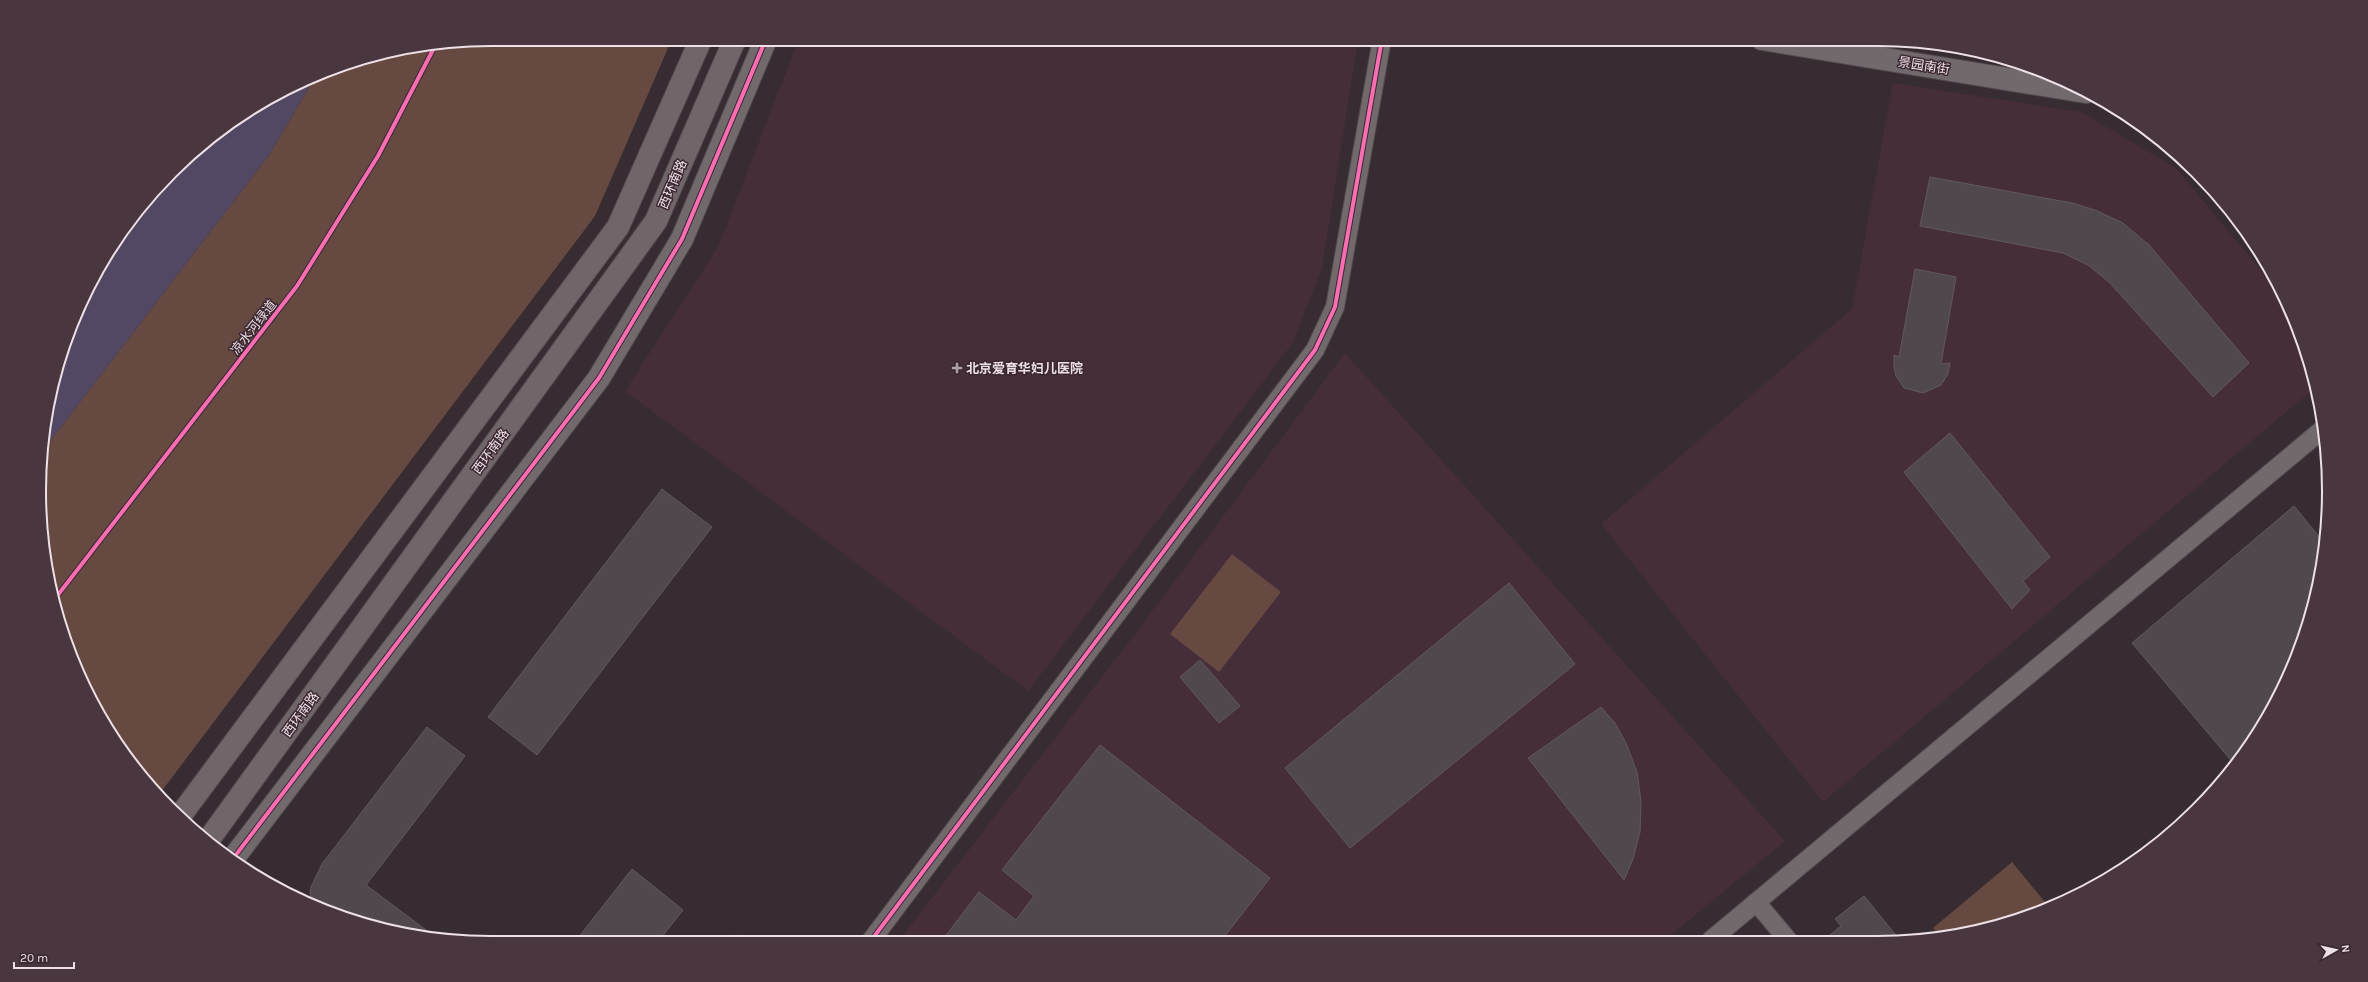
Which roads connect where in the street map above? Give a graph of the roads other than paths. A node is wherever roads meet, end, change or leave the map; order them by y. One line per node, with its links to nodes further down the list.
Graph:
1 (698, 46): 8 (main road)
2 (732, 46): 9 (main road, 西环南路)
3 (763, 46): 10 (street)
4 (1381, 46): 12 (street)
5 (1805, 46): 6 (street, 景园南街)
6 (2067, 89)
7 (2318, 433): 11 (street)
8 (183, 812)
9 (211, 837)
10 (236, 855)
11 (1756, 902): 13 (street); 14 (street)
12 (875, 936)
13 (1716, 936)
14 (1785, 936)

